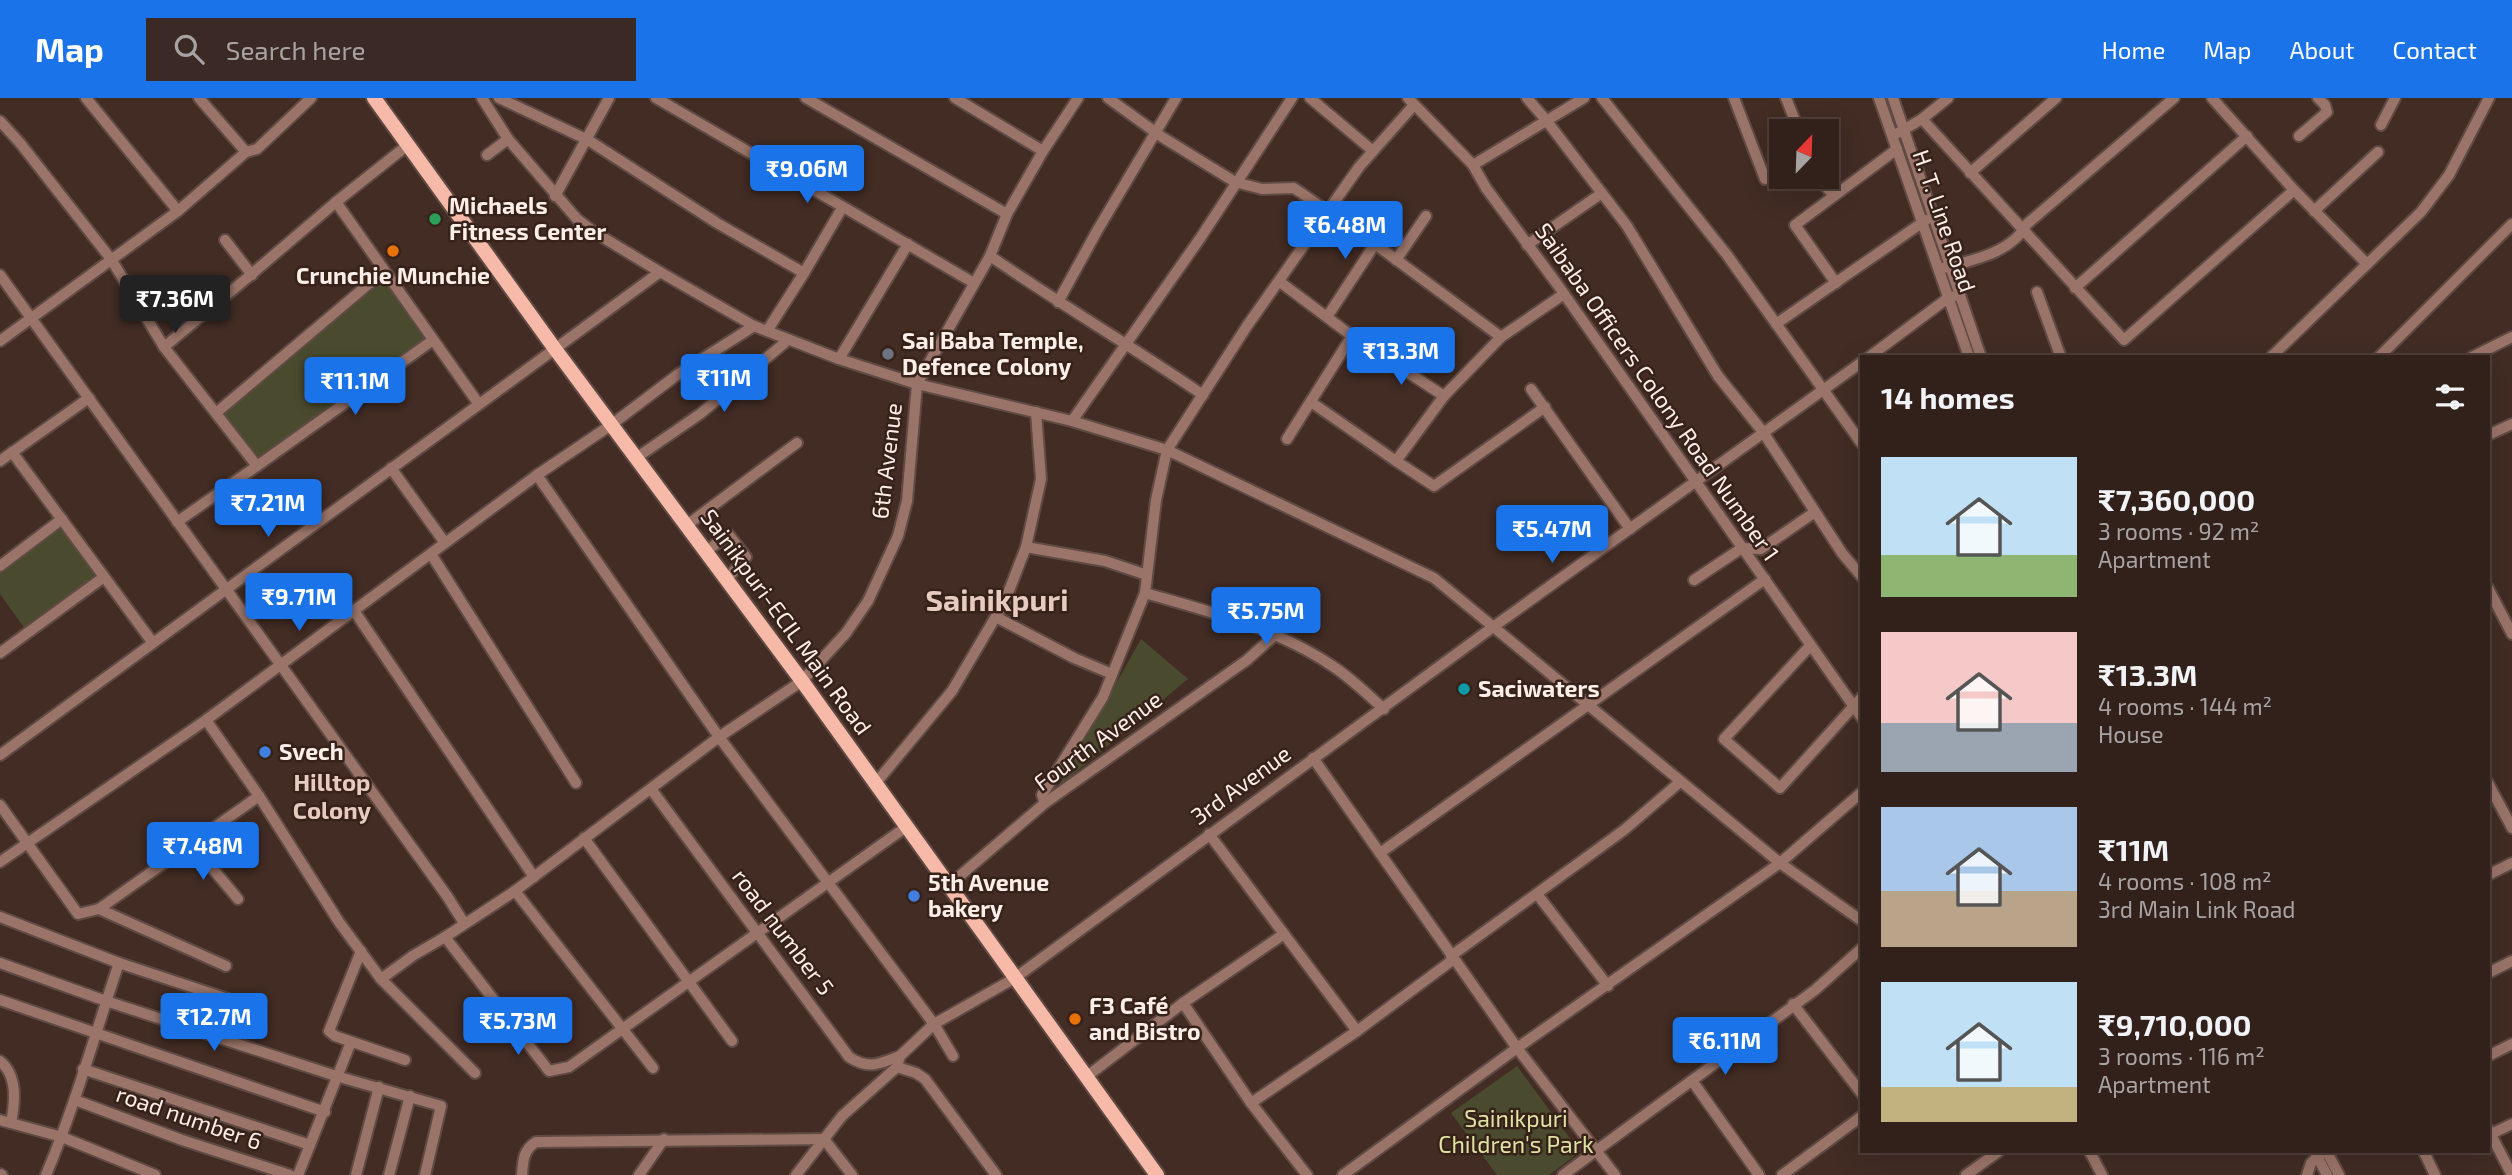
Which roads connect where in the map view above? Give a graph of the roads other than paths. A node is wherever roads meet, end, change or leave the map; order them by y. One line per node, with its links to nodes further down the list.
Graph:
1 (86, 98): 61 (street)
2 (199, 98): 47 (street)
3 (311, 98): 47 (street)
4 (374, 98): 43 (main road, Sainikpuri-ECIL Main Road)
5 (482, 98): 41 (street)
6 (499, 98): 42 (street)
7 (609, 98): 42 (street)
8 (656, 98): 60 (street)
9 (806, 98): 64 (street)
10 (955, 98): 45 (street)
11 (1078, 98): 45 (street)
12 (1108, 98): 37 (street)
13 (1176, 98): 37 (street)
14 (1292, 98): 53 (street)
15 (1310, 98): 46 (street)
16 (1527, 98): 33 (street)
17 (1584, 98): 33 (street)
18 (1602, 98): 95 (street)
19 (1734, 98): 52 (street)
20 (1786, 98): 31 (street)
21 (1879, 98): 38 (street, H. T. Line Road)
22 (1893, 98): 36 (street, H. T. Line Road)
23 (1948, 98): 32 (street)
24 (2056, 98): 51 (street)
25 (2174, 98): 69 (street)
26 (2212, 98): 39 (street)
27 (2318, 98): 40 (street)
28 (2395, 98): 35 (street)
29 (2489, 98): 77 (street)
30 (1411, 101): 46 (street); 50 (street, Saibaba Officers Colony Road Number 1)
31 (1794, 119)
32 (1922, 119): 36 (street); 51 (street)
33 (1546, 120): 50 (street); 56 (street)
34 (0, 121): 75 (street)
35 (2381, 125)
36 (1904, 130): 38 (street); 65 (street, H. T. Line Road)
37 (1156, 133): 53 (street); 92 (street)
38 (1892, 135): 44 (street, H. T. Line Road)
39 (2247, 136): 55 (street); 88 (street)
40 (2299, 136)
41 (508, 139): 49 (street); 57 (street)
42 (587, 140): 57 (street); 82 (street)
43 (408, 144): 59 (street); 106 (main road, Sainikpuri-ECIL Main Road)
44 (1897, 149): 58 (street); 67 (street, H. T. Line Road)
45 (1043, 151): 64 (street)
46 (1373, 151): 63 (street)
47 (246, 152): 61 (street)
48 (2378, 152): 62 (street)
49 (487, 155)
50 (1473, 165): 73 (street, Saibaba Officers Colony Road Number 1)
51 (1970, 173): 69 (street)
52 (1765, 179)
53 (1236, 182): 63 (street); 104 (street)
54 (1828, 189): 58 (street)
55 (2294, 190): 62 (street); 88 (street)
56 (1602, 193): 73 (street); 130 (street)
57 (555, 196): 81 (street)
58 (1834, 196): 87 (street)
59 (336, 202): 80 (street); 84 (street)
60 (842, 208): 71 (street); 82 (street)
61 (178, 211): 75 (street)
62 (2314, 211): 77 (street)
63 (1329, 212): 72 (street); 85 (street)
64 (1007, 214): 74 (street)
65 (1934, 214): 67 (street); 78 (street, H. T. Line Road)
66 (1426, 216): 76 (street)
67 (1922, 223): 79 (street, H. T. Line Road); 87 (street)
68 (2512, 224): 112 (street)
69 (2023, 231): 78 (street); 88 (street)
70 (225, 240): 84 (street)
71 (908, 244): 86 (street); 114 (street)
72 (1375, 244): 76 (street); 94 (street)
73 (1527, 245): 90 (street, Saibaba Officers Colony Road Number 1)
74 (990, 256): 86 (street); 92 (street)
75 (111, 260): 93 (street); 105 (street)
76 (1396, 260): 99 (street)
77 (2367, 264): 111 (street)
78 (1951, 266): 79 (street); 91 (street, H. T. Line Road)
79 (1938, 270): 91 (street, H. T. Line Road)
80 (384, 271): 101 (street); 126 (street)
81 (660, 272): 96 (street); 106 (street)
82 (804, 273): 97 (street)
83 (0, 275): 93 (street)
84 (252, 275): 105 (street)
85 (1280, 282): 94 (street); 119 (street)
86 (974, 283): 116 (street)
87 (1836, 283): 95 (street)
88 (2075, 288)
89 (2037, 292): 110 (street)
90 (1564, 294): 99 (street); 143 (street, Saibaba Officers Colony Road Number 1)
91 (1954, 296): 107 (street); 108 (street, H. T. Line Road); 109 (street, H. T. Line Road)
92 (1058, 302): 104 (street)
93 (31, 317): 103 (street); 121 (street)
94 (1327, 317): 98 (street)
95 (1776, 324): 118 (street)
96 (754, 326): 97 (street); 128 (street)
97 (767, 331): 102 (street)
98 (1352, 337): 120 (street); 122 (street)
99 (1501, 337): 120 (street)
100 (2512, 337): 113 (street)
101 (433, 340): 123 (street); 140 (street)
102 (788, 340): 114 (street); 137 (street)
103 (0, 341)
104 (1126, 343): 119 (street); 127 (street)
105 (164, 346): 126 (street)
106 (555, 349): 123 (street); 128 (main road, Sainikpuri-ECIL Main Road)
107 (1872, 355)
108 (1969, 355)
109 (1980, 355)
110 (2057, 355)
111 (2273, 355)
112 (2381, 355)
113 (2476, 355)
114 (839, 359): 116 (street)
115 (1860, 363): 118 (street, 3rd Avenue)
116 (918, 384): 125 (street); 174 (street, 6th Avenue)
117 (1531, 389): 124 (street)
118 (1823, 390): 130 (street, 3rd Avenue); 133 (street)
119 (1203, 395): 135 (street)
120 (1444, 396): 139 (street)
121 (89, 398): 136 (street); 146 (street)
122 (1311, 402): 132 (street); 139 (street)
123 (478, 403): 141 (street)
124 (1545, 407): 139 (street); 148 (street)
125 (1036, 412): 127 (street); 150 (street)
126 (216, 413): 140 (street)
127 (1072, 421): 135 (street)
128 (611, 425): 137 (main road, Sainikpuri-ECIL Main Road); 142 (street)
129 (2510, 428): 131 (street)
130 (1763, 432): 143 (street, 3rd Avenue); 144 (street)
131 (2490, 434)
132 (1287, 439)
133 (1860, 441)
134 (797, 443): 147 (street)
135 (1167, 450): 155 (street); 166 (street)
136 (12, 452): 138 (street); 145 (street)
137 (636, 458): 147 (main road, Sainikpuri-ECIL Main Road)
138 (0, 461)
139 (1396, 461)
140 (257, 466): 146 (street)
141 (391, 468): 149 (street); 161 (street)
142 (537, 475): 149 (street); 181 (street)
143 (1695, 481): 148 (street, 3rd Avenue); 151 (street, Saibaba Officers Colony Road Number 1)
144 (1815, 512): 151 (street); 156 (street)
145 (62, 519): 154 (street); 157 (street)
146 (177, 522): 161 (street)
147 (687, 525): 152 (main road, Sainikpuri-ECIL Main Road)
148 (1630, 529): 166 (street, 3rd Avenue)
149 (446, 543): 153 (street)
150 (1026, 547): 155 (street); 165 (street)
151 (1742, 548): 159 (street, Saibaba Officers Colony Road Number 1); 160 (street)
152 (706, 551): 158 (main road, Sainikpuri-ECIL Main Road); 158 (street)
153 (431, 554): 164 (street); 185 (street)
154 (0, 566)
155 (1147, 575): 162 (street)
156 (1860, 576)
157 (104, 577): 169 (street); 171 (street)
158 (727, 579): 174 (main road, Sainikpuri-ECIL Main Road)
159 (1765, 579): 170 (street, Saibaba Officers Colony Road Number 1); 176 (street)
160 (1694, 580)
161 (225, 590): 169 (street); 172 (street)
162 (1145, 593): 167 (street); 173 (street)
163 (2490, 593): 168 (street)
164 (355, 612): 172 (street); 204 (street)
165 (996, 617): 173 (street); 186 (street)
166 (1493, 627): 176 (street); 178 (street, 3rd Avenue)
167 (1276, 634): 178 (street); 191 (street, Fourth Avenue)
168 (2512, 634)
169 (153, 643): 182 (street)
170 (1810, 646): 177 (street, Saibaba Officers Colony Road Number 1); 177 (street)
171 (0, 653)
172 (281, 666): 180 (street); 213 (street)
173 (1112, 674): 191 (street)
174 (802, 681): 181 (street, 6th Avenue); 186 (main road, Sainikpuri-ECIL Main Road)
175 (1860, 699): 177 (street)
176 (1587, 705): 184 (street); 199 (street)
177 (1853, 706): 179 (street, Saibaba Officers Colony Road Number 1)
178 (1384, 709): 183 (street, 3rd Avenue)
179 (1860, 715)
180 (206, 720): 190 (street); 198 (street)
181 (719, 737): 188 (street, 6th Avenue); 205 (street)
182 (0, 755)
183 (1314, 758): 195 (street, 3rd Avenue); 199 (street)
184 (1680, 782): 201 (street); 208 (street)
185 (576, 783)
186 (876, 784): 193 (main road, Sainikpuri-ECIL Main Road)
187 (2490, 787): 194 (street)
188 (651, 789): 196 (street, 6th Avenue); 214 (street, road number 5)
189 (1860, 794): 201 (street)
190 (259, 796): 197 (street); 218 (street)
191 (1045, 803): 206 (street, Fourth Avenue)
192 (0, 805): 198 (street)
193 (906, 827): 205 (street); 206 (main road, Sainikpuri-ECIL Main Road)
194 (2512, 828)
195 (1209, 834): 215 (street); 225 (street, 3rd Avenue)
196 (584, 838): 204 (street, 6th Avenue); 227 (street)
197 (192, 844): 209 (street); 210 (street)
198 (28, 845): 200 (street); 210 (street)
199 (1380, 853): 219 (street)
200 (0, 862)
201 (1780, 863): 212 (street); 228 (street)
202 (2512, 863): 203 (street)
203 (2490, 874)
204 (534, 877): 207 (street, 6th Avenue)
205 (825, 882): 214 (street); 234 (street)
206 (948, 886): 225 (main road, Sainikpuri-ECIL Main Road)
207 (515, 891): 213 (street, 6th Avenue); 235 (street)
208 (1538, 894): 219 (street); 228 (street)
209 (238, 899)
210 (99, 909): 223 (street)
211 (0, 917): 222 (street)
212 (1860, 920)
213 (464, 923): 216 (street, 6th Avenue)
214 (757, 932): 227 (street); 246 (street, road number 5)
215 (1284, 934): 232 (street); 236 (street)
216 (445, 937): 226 (street, 6th Avenue); 235 (street)
217 (1860, 950): 233 (street)
218 (361, 951): 226 (street); 239 (street)
219 (1453, 957): 236 (street); 241 (street)
220 (2512, 961): 224 (street)
221 (0, 963): 231 (street)
222 (119, 963): 229 (street); 231 (street)
223 (226, 966)
224 (2490, 973)
225 (1015, 978): 234 (street, 3rd Avenue); 251 (main road, Sainikpuri-ECIL Main Road)
226 (381, 979): 249 (street)
227 (688, 981): 235 (street); 238 (street)
228 (1608, 985): 241 (street)
229 (228, 999)
230 (0, 1000): 237 (street)
231 (106, 1001): 237 (street); 250 (street)
232 (1183, 1003): 251 (street); 257 (street)
233 (1793, 1004): 252 (street); 254 (street)
234 (934, 1024): 243 (street); 246 (street, 3rd Avenue)
235 (622, 1029): 247 (street)
236 (1357, 1031): 257 (street)
237 (95, 1034): 248 (street); 258 (street)
238 (732, 1041)
239 (351, 1042): 244 (street); 250 (street)
240 (2512, 1044): 242 (street)
241 (1517, 1048): 267 (street); 286 (street)
242 (2490, 1055)
243 (953, 1056)
244 (405, 1059)
245 (0, 1061): 260 (street)
246 (898, 1061): 265 (street, 3rd Avenue); 283 (street)
247 (653, 1068)
248 (83, 1069): 256 (street); 266 (street)
249 (475, 1073)
250 (336, 1076): 253 (street); 258 (street)
251 (1086, 1077): 284 (main road, Sainikpuri-ECIL Main Road)
252 (1693, 1082): 267 (street); 289 (street)
253 (379, 1087): 255 (street); 276 (street)
254 (1860, 1091)
255 (410, 1097): 277 (street); 278 (street)
256 (75, 1100): 263 (street); 274 (street, road number 6)
257 (1251, 1103): 285 (street)
258 (325, 1112): 266 (street)
259 (1860, 1117): 290 (street)
260 (6, 1121): 263 (street)
261 (2512, 1124): 262 (street)
262 (2490, 1131): 297 (street)
263 (62, 1137): 272 (street); 273 (street)
264 (664, 1139): 265 (street); 279 (street); 280 (street)
265 (824, 1139): 281 (street, 3rd Avenue); 282 (street)
266 (310, 1145): 275 (street)
267 (1597, 1150): 287 (street); 288 (street)
268 (1997, 1153): 291 (street)
269 (2091, 1153): 292 (street)
270 (2321, 1153): 293 (street); 294 (street); 295 (street)
271 (2424, 1153): 296 (street)
272 (46, 1175)
273 (155, 1175)
274 (290, 1175)
275 (298, 1175)
276 (356, 1175)
277 (389, 1175)
278 (425, 1175)
279 (522, 1175)
280 (639, 1175)
281 (796, 1175)
282 (852, 1175)
283 (996, 1175)
284 (1157, 1175)
285 (1307, 1175)
286 (1343, 1175)
287 (1563, 1175)
288 (1615, 1175)
289 (1759, 1175)
290 (1782, 1175)
291 (1966, 1175)
292 (2102, 1175)
293 (2307, 1175)
294 (2327, 1175)
295 (2339, 1175)
296 (2435, 1175)
297 (2512, 1175)

